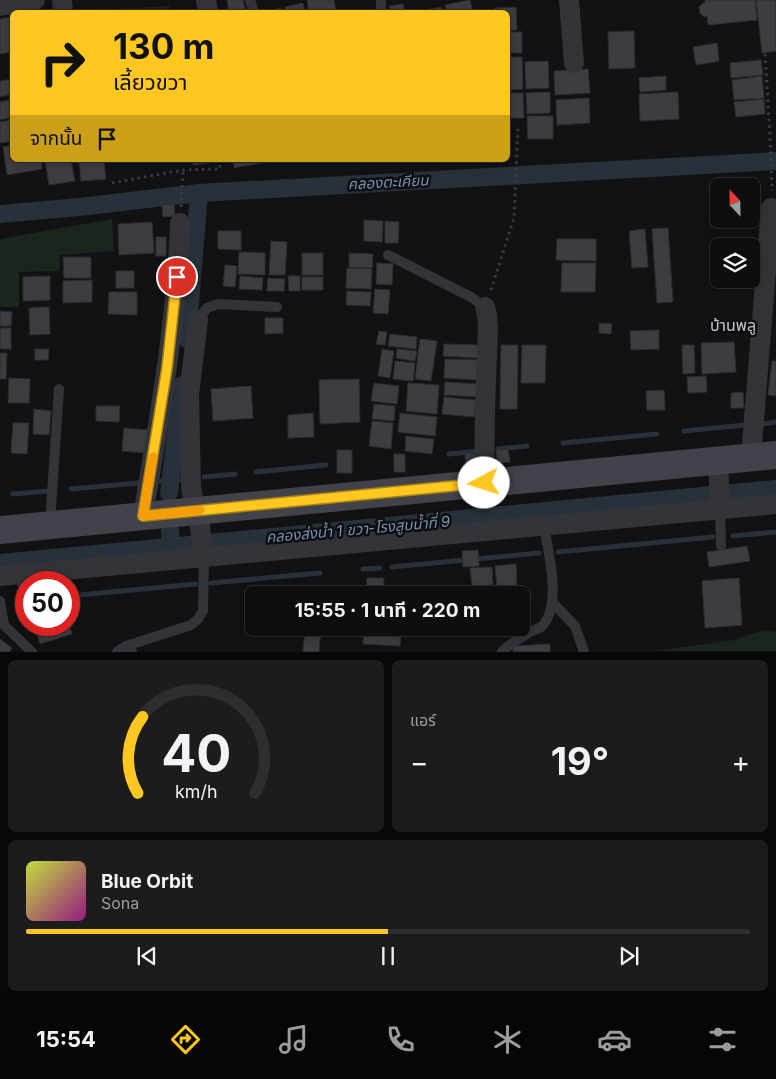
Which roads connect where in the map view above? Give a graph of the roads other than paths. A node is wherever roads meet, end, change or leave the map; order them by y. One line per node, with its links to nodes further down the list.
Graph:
1 (35, 0): 3 (street)
2 (569, 0): 4 (street)
3 (0, 6)
4 (574, 64)
5 (771, 208): 12 (street)
6 (180, 219): 17 (street)
7 (388, 255): 9 (lane)
8 (277, 307): 10 (lane)
9 (485, 307): 14 (street)
10 (198, 320): 18 (street)
11 (59, 389): 19 (lane)
12 (764, 456): 13 (main road)
13 (719, 468): 14 (main road); 16 (street)
14 (484, 483): 18 (main road)
15 (776, 504): 16 (street)
16 (720, 506): 20 (street); 22 (lane)
17 (143, 516): 18 (main road); 19 (main road)
18 (197, 518): 23 (street)
19 (50, 525): 21 (main road)
20 (544, 526): 23 (street); 26 (lane)
21 (0, 530)
22 (721, 546)
23 (203, 554): 24 (street); 28 (lane)
24 (0, 576)
25 (0, 601): 27 (lane)
26 (553, 603): 31 (lane); 32 (lane)
27 (2, 623): 29 (lane)
28 (129, 649): 30 (lane)
29 (32, 652)
30 (117, 652)
31 (502, 652)
32 (584, 652)

